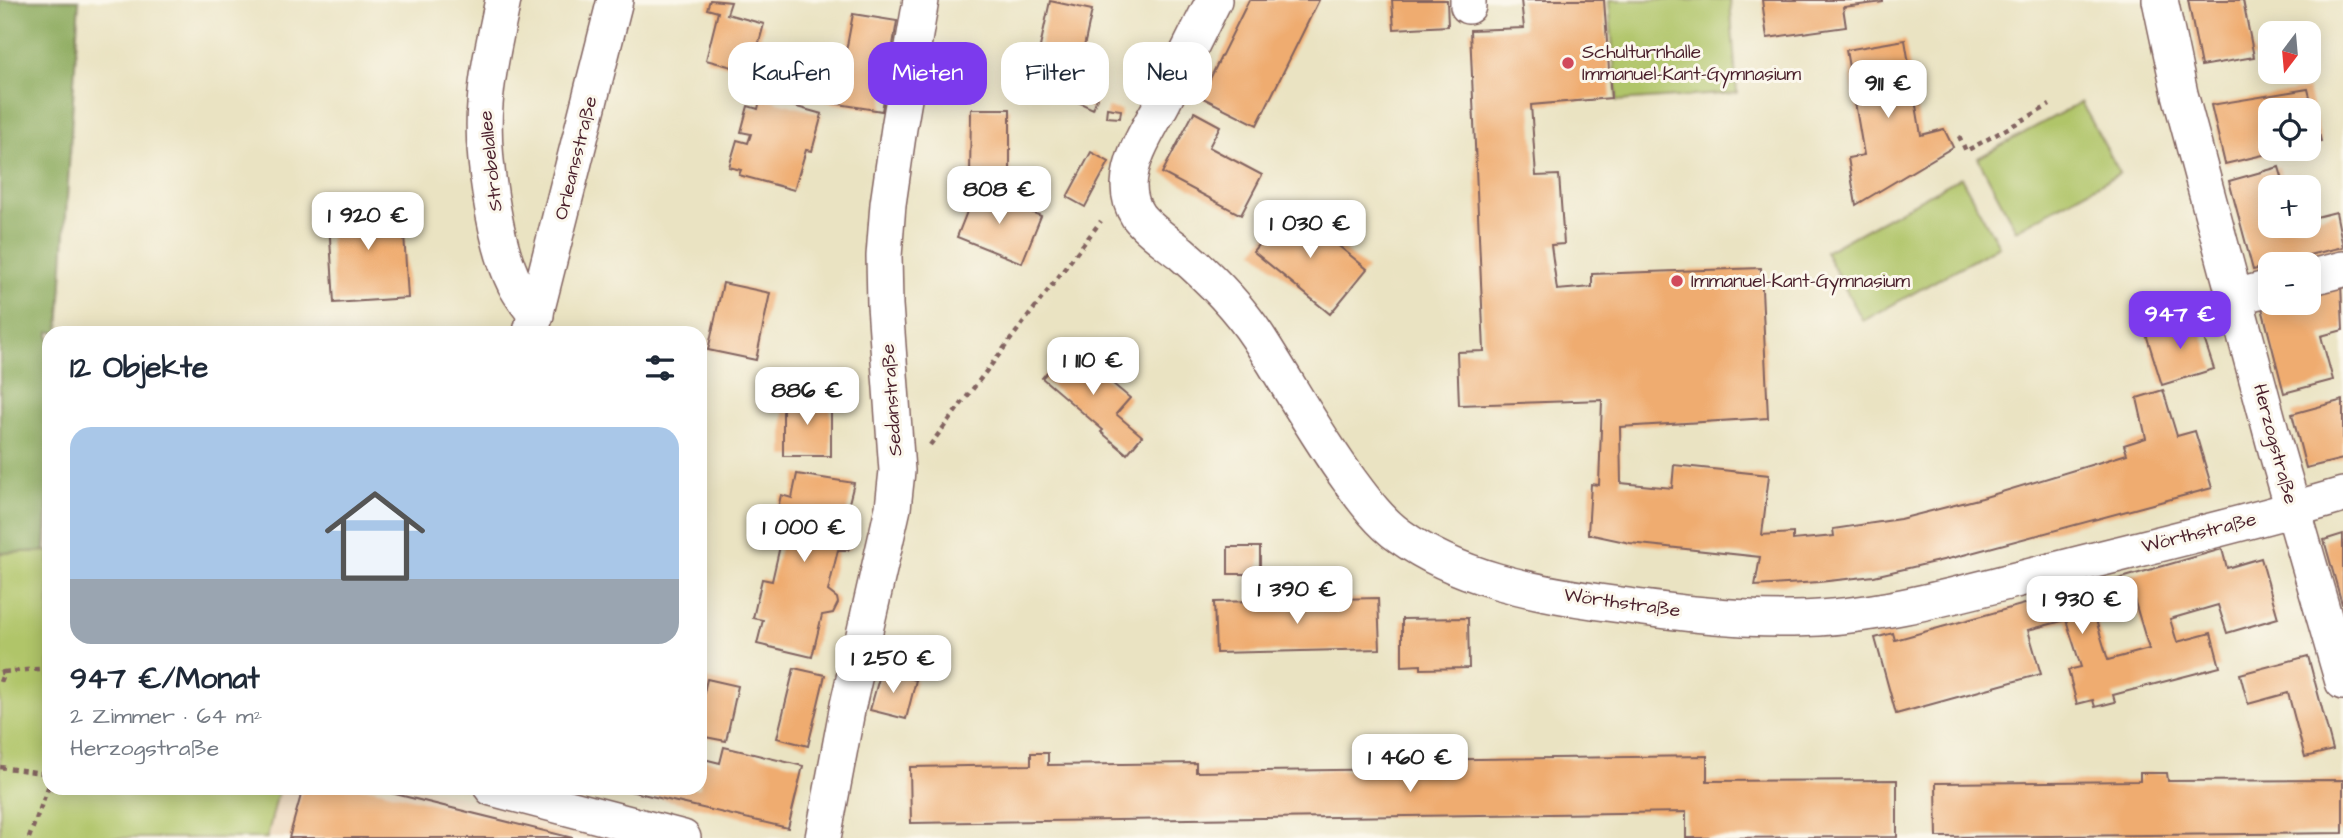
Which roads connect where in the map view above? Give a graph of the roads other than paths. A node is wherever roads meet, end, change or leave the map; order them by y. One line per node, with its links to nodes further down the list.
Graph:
1 (503, 0): 10 (street, Strobelallee)
2 (615, 0): 10 (street, Orleansstraße)
3 (921, 0): 16 (street, Sedanstraße)
4 (1214, 0): 12 (street, Wörthstraße)
5 (2160, 0): 9 (street, Herzogstraße)
6 (2343, 269): 7 (street)
7 (2321, 275)
8 (2258, 291): 9 (street)
9 (2235, 297): 12 (street, Herzogstraße)
10 (533, 324)
11 (2343, 495): 12 (street, Wörthstraße)
12 (2293, 510): 13 (street, Herzogstraße)
13 (2343, 682)
14 (519, 795): 15 (street)
15 (683, 838)
16 (823, 838)

